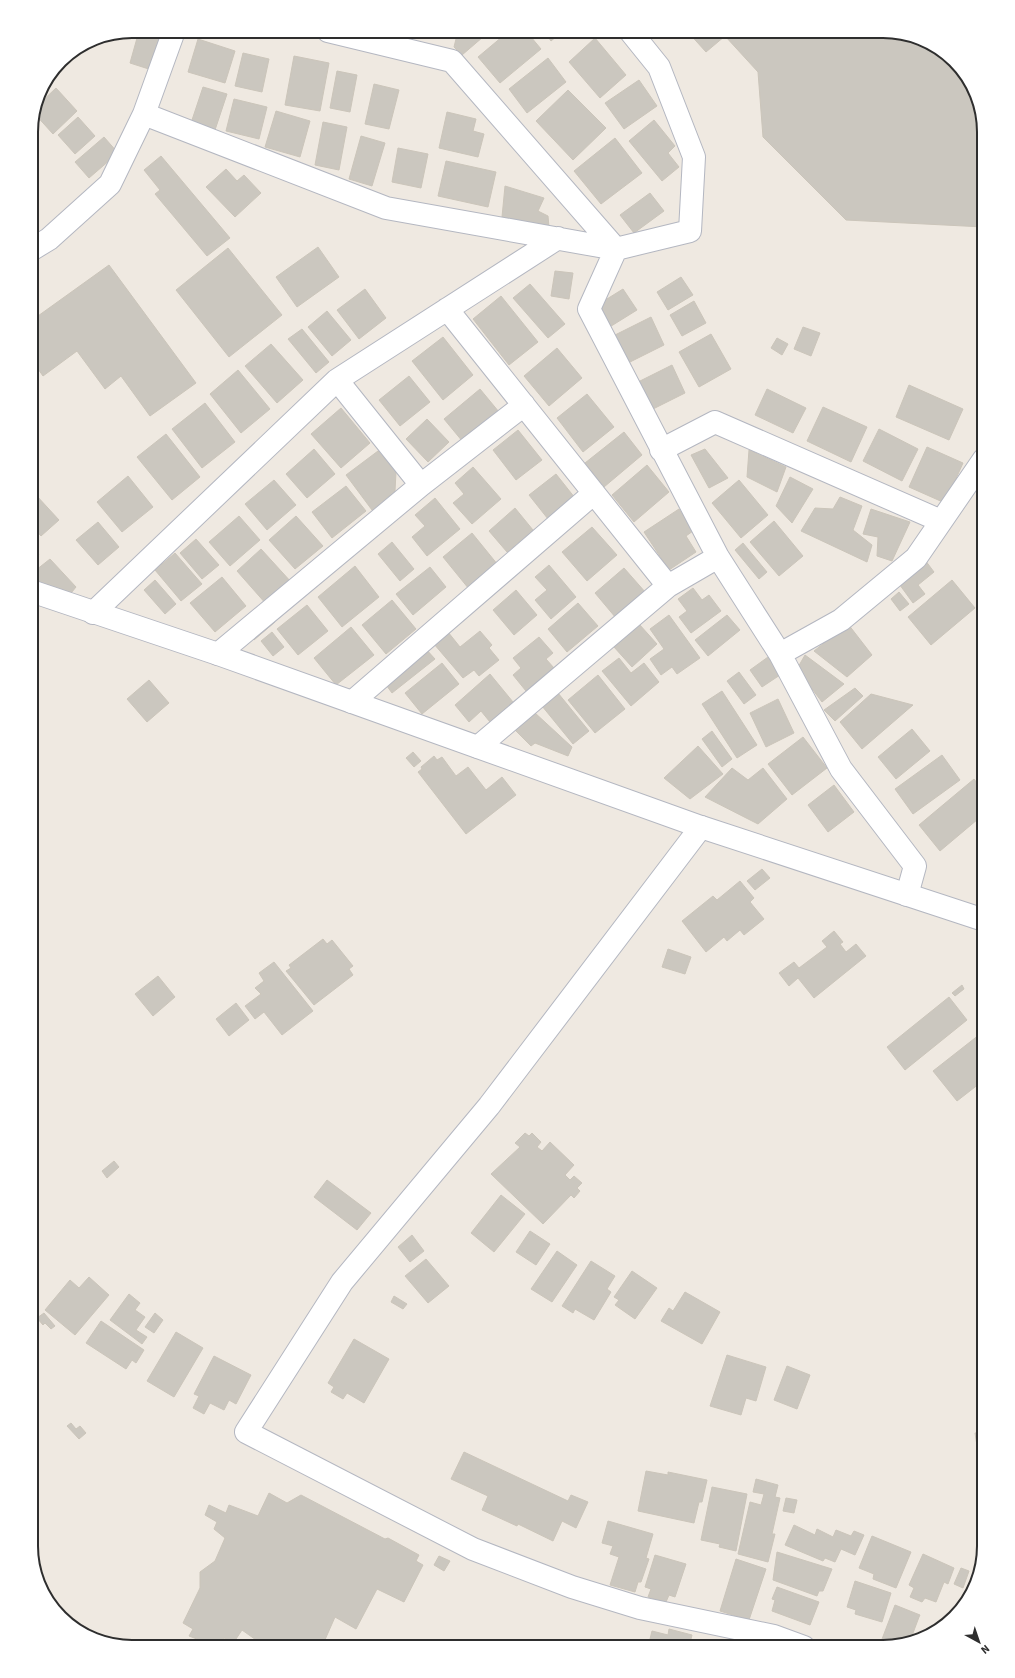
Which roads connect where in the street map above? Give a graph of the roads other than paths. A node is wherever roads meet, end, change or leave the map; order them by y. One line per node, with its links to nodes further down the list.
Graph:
1 (171, 38): 4 (street)
2 (357, 38): 7 (street)
3 (636, 38): 7 (street)
4 (144, 114): 5 (street); 6 (street)
5 (558, 238): 7 (street); 8 (street)
6 (38, 246)
7 (616, 249): 11 (street)
8 (447, 309): 9 (street); 10 (street)
9 (337, 380): 13 (street); 19 (street)
10 (524, 405): 13 (street); 14 (street)
11 (661, 450): 15 (street); 16 (street)
12 (977, 469): 15 (street)
13 (421, 486): 20 (street)
14 (594, 493): 17 (street); 22 (street)
15 (941, 521): 21 (street)
16 (718, 557): 17 (street); 21 (street)
17 (668, 586): 23 (street)
18 (38, 593): 19 (street)
19 (93, 613): 20 (street)
20 (218, 654): 22 (street)
21 (780, 654): 25 (street)
22 (352, 702): 23 (street)
23 (478, 747): 24 (street)
24 (701, 827): 25 (street); 27 (street)
25 (907, 895): 26 (street)
26 (977, 918)
27 (785, 1640)

